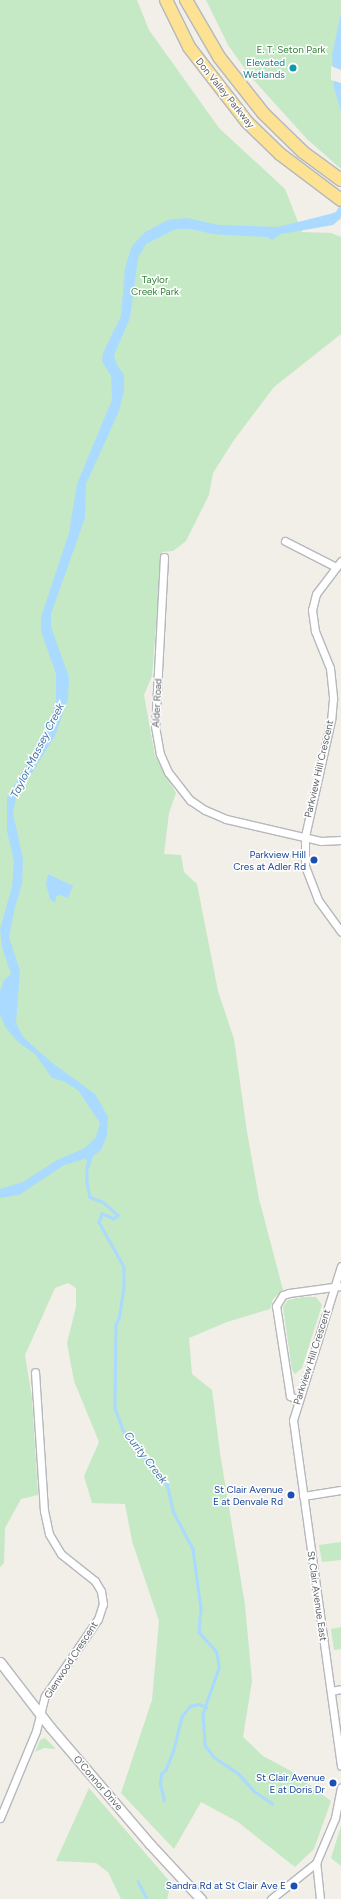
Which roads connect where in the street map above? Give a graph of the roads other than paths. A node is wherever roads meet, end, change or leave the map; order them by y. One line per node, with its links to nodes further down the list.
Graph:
1 (166, 0): 4 (highway, Don Valley Parkway)
2 (189, 3): 3 (highway, Don Valley Parkway)
3 (336, 177)
4 (341, 200)
5 (285, 541): 7 (street)
6 (164, 556): 8 (street, Alder Road)
7 (339, 564): 8 (street, Parkview Hill Crescent)
8 (304, 836): 9 (street, Alder Road); 10 (street, Parkview Hill Crescent)
9 (341, 840)
10 (341, 932)
11 (341, 1266): 12 (street, Parkview Hill Crescent)
12 (338, 1287): 14 (street, Parkview Hill Crescent); 14 (street)
13 (35, 1372): 21 (street, Glenwood Crescent)
14 (298, 1400): 15 (street, Parkview Hill Crescent)
15 (293, 1425): 17 (street, St Clair Avenue East)
16 (341, 1490): 17 (street)
17 (303, 1496): 20 (street, St Clair Avenue East)
18 (0, 1662): 21 (main road, O'Connor Drive)
19 (341, 1689): 20 (street)
20 (331, 1691): 22 (street, St Clair Avenue East)
21 (40, 1714): 24 (street, Glenwood Crescent); 26 (main road, O'Connor Drive)
22 (341, 1766)
23 (341, 1788): 25 (street)
24 (0, 1818)
25 (316, 1863): 27 (street); 28 (street)
26 (201, 1899)
27 (271, 1899)
28 (320, 1899)

